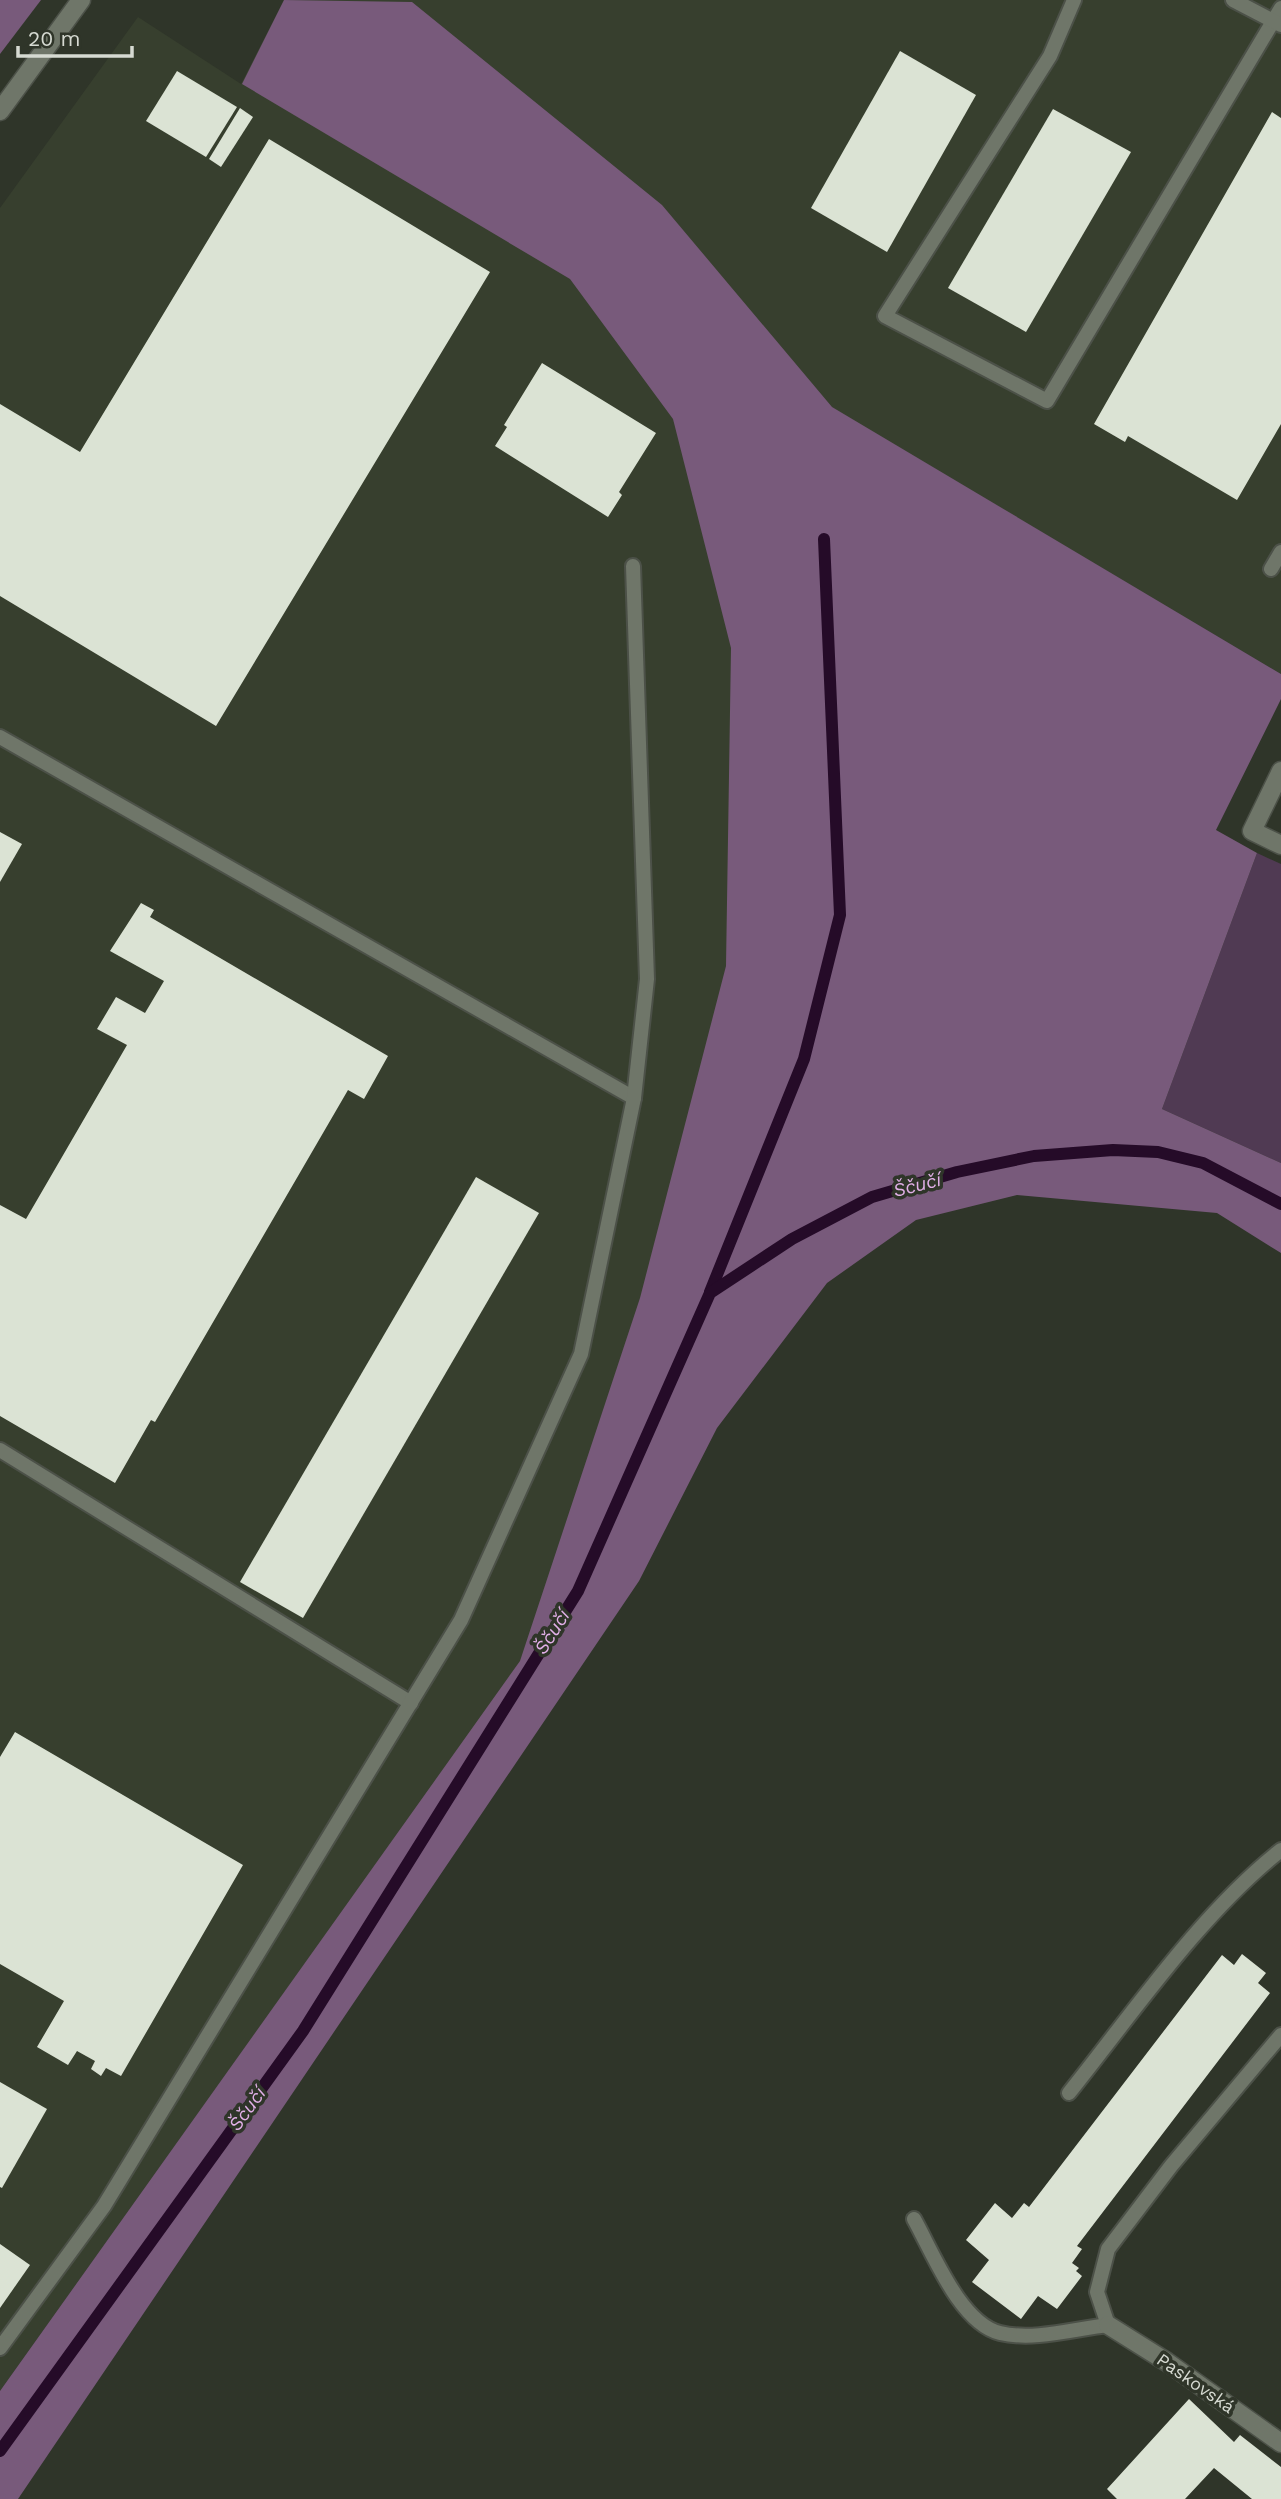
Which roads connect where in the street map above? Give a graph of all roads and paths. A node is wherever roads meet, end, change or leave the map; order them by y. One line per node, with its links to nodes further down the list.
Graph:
1 (81, 0): 5 (street)
2 (1074, 0): 4 (lane)
3 (1233, 0): 4 (lane)
4 (1278, 18)
5 (0, 111)
6 (1281, 552): 8 (lane)
7 (632, 566): 12 (lane)
8 (1271, 569)
9 (0, 737): 12 (lane)
10 (1281, 771): 11 (street)
11 (1281, 845)
12 (634, 1098): 14 (lane)
13 (0, 1450): 14 (lane)
14 (411, 1703): 20 (lane)
15 (1281, 1850): 17 (lane)
16 (1281, 2035): 19 (lane)
17 (1069, 2093)
18 (914, 2219): 19 (lane)
19 (1108, 2325): 21 (street, Paskovská)
20 (0, 2348)
21 (1281, 2443)

